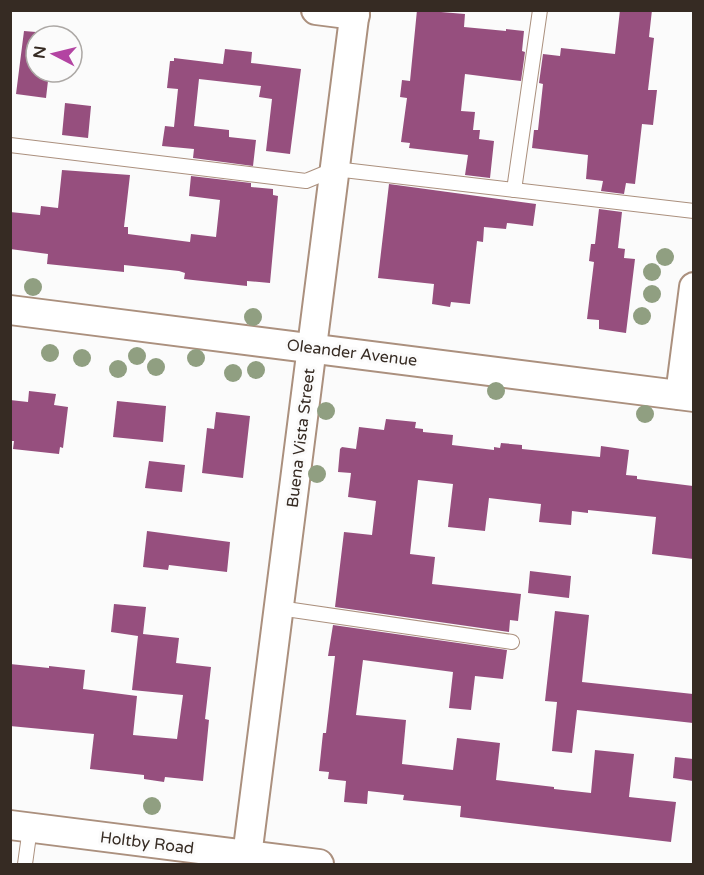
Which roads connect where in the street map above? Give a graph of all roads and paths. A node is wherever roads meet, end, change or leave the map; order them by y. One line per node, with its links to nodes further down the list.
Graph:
1 (316, 10): 3 (street)
2 (540, 10): 6 (lane)
3 (355, 13): 5 (street, Buena Vista Street)
4 (10, 145): 5 (lane)
5 (335, 169): 6 (lane); 10 (street, Buena Vista Street)
6 (514, 190): 7 (lane)
7 (693, 211)
8 (693, 287): 11 (street)
9 (10, 310): 10 (street, Oleander Avenue)
10 (312, 348): 11 (street, Oleander Avenue); 12 (street, Buena Vista Street)
11 (687, 396)
12 (279, 608): 13 (lane); 15 (street, Buena Vista Street)
13 (512, 642)
14 (20, 826): 15 (street, Holtby Road); 16 (lane)
15 (247, 860): 17 (street, Holtby Road)
16 (26, 864)
17 (319, 864)

